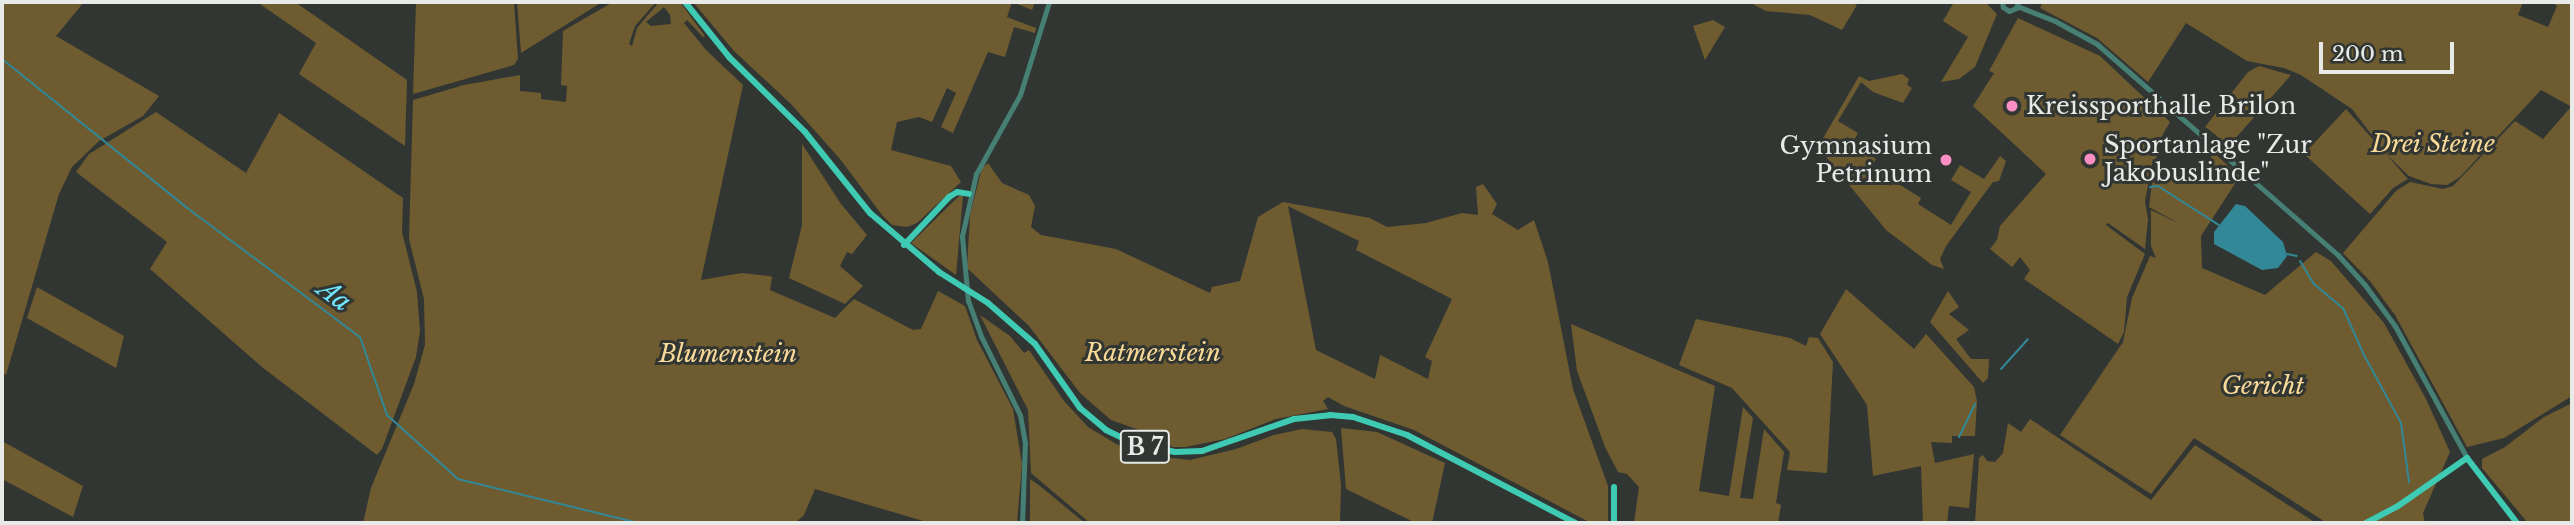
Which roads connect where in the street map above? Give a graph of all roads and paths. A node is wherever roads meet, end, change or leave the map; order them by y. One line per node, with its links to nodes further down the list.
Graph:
1 (685, 2): 6 (main road, B 7)
2 (1049, 2): 5 (street)
3 (2002, 2): 4 (street)
4 (2018, 4): 7 (street)
5 (969, 194): 6 (main road); 9 (street)
6 (904, 245): 10 (main road, B 7, bridge)
7 (2467, 458): 12 (main road); 13 (main road)
8 (1614, 486): 11 (main road)
9 (1022, 523)
10 (1575, 523)
11 (1614, 523)
12 (2366, 523)
13 (2517, 523)

